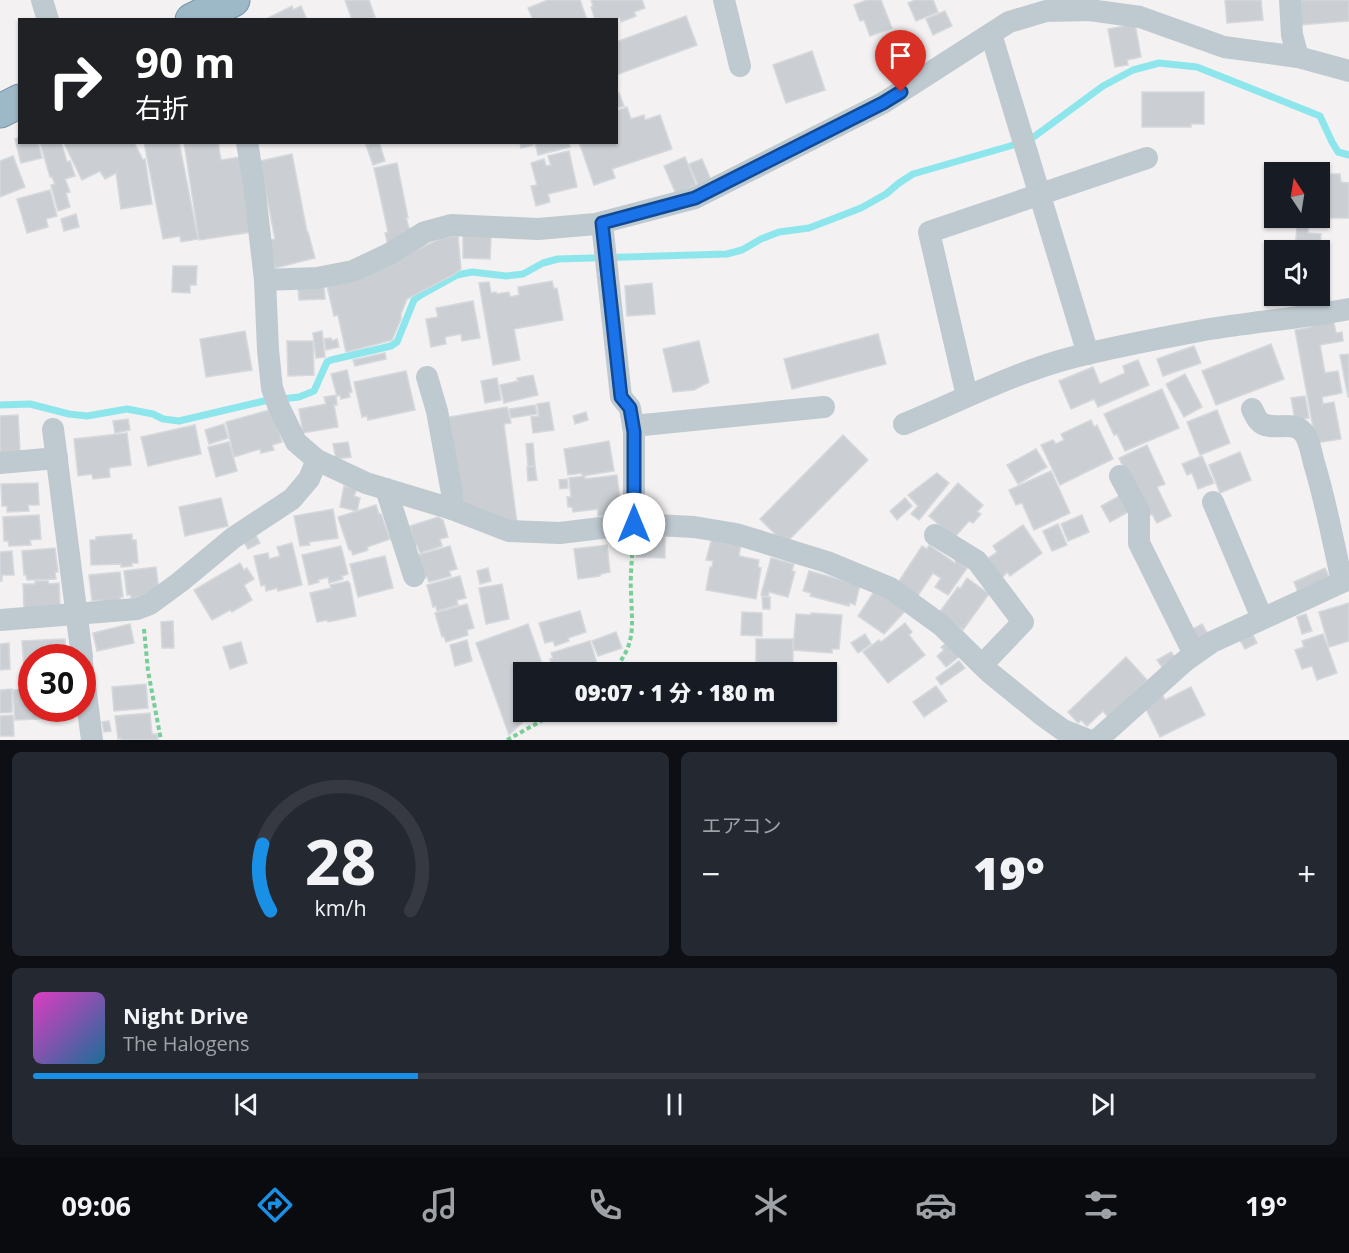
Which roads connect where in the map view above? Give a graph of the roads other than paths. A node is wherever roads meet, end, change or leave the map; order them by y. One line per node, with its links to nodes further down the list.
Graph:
1 (42, 0): 4 (street)
2 (724, 0): 7 (street)
3 (1290, 0): 6 (street)
4 (47, 18)
5 (991, 34): 6 (street); 13 (street); 14 (street)
6 (1298, 57): 8 (street)
7 (740, 66)
8 (1349, 71)
9 (18, 103): 10 (highway)
10 (0, 111)
11 (247, 144): 15 (street)
12 (1147, 158): 13 (street)
13 (1040, 194): 17 (street); 19 (street)
14 (602, 223): 15 (street); 23 (street)
15 (266, 280): 26 (street)
16 (1349, 309): 17 (street)
17 (1089, 354): 19 (street)
18 (427, 377): 31 (street)
19 (967, 396): 22 (street)
20 (824, 407): 23 (street)
21 (1252, 409): 35 (street)
22 (904, 424)
23 (633, 426): 32 (street)
24 (53, 429): 25 (street)
25 (57, 458): 27 (street); 36 (street)
26 (317, 460): 29 (street); 36 (street)
27 (0, 463)
28 (1120, 476): 40 (street)
29 (386, 489): 31 (street); 34 (street)
30 (1213, 502): 37 (street)
31 (452, 509): 32 (street)
32 (634, 524): 41 (street)
33 (935, 535): 41 (street)
34 (414, 576)
35 (1345, 580): 37 (street)
36 (76, 615): 38 (street); 39 (street)
37 (1262, 618): 40 (street)
38 (0, 620)
39 (80, 644)
40 (1194, 654): 45 (street)
41 (982, 665): 44 (street)
42 (84, 722): 43 (street)
43 (85, 740)
44 (1088, 740)
45 (1097, 740)

